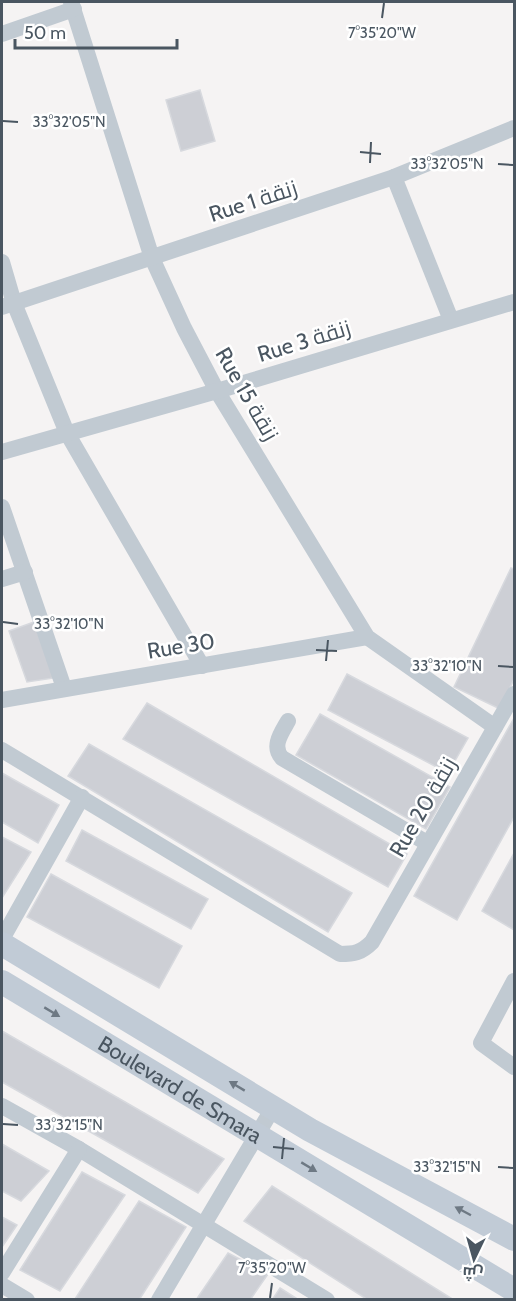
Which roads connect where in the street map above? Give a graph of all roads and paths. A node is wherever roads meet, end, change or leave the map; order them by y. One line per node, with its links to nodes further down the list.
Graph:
1 (72, 5): 2 (street, Rue 15 زنقة); 5 (street, Rue 15 زنقة)
2 (2, 34)
3 (514, 128): 4 (street, Rue 1 زنقة)
4 (394, 177): 5 (street, Rue 1 زنقة); 9 (street)
5 (152, 258): 8 (street, Rue 1 زنقة); 10 (street, Rue 15 زنقة)
6 (2, 262): 8 (street)
7 (514, 302): 9 (street, Rue 3 زنقة)
8 (8, 305): 11 (street)
9 (451, 320): 10 (street, Rue 3 زنقة)
10 (218, 391): 11 (street, Rue 3 زنقة); 16 (street, Rue 15 زنقة)
11 (67, 433): 12 (street, Rue 3 زنقة); 17 (street)
12 (2, 453)
13 (2, 507): 14 (street)
14 (25, 572): 15 (street); 18 (street)
15 (2, 579)
16 (367, 637): 17 (street, Rue 30); 22 (street, Rue 15 زنقة)
17 (202, 666): 18 (street, Rue 30)
18 (64, 688): 20 (street, Rue 30)
19 (514, 694): 22 (street, Rue 20 زنقة)
20 (2, 700)
21 (288, 721): 25 (street)
22 (495, 727): 25 (street, Rue 20 زنقة)
23 (2, 750): 24 (street)
24 (82, 797): 25 (street, Rue 20 زنقة); 26 (street)
25 (428, 843)
26 (2, 939)
27 (2, 944): 32 (street, Boulevard de Smara, one-way to 27)
28 (514, 981): 30 (street)
29 (2, 982): 33 (street, Boulevard de Smara, one-way to 33)
30 (514, 1067)
31 (2, 1106): 34 (street)
32 (273, 1108): 33 (street); 36 (street, Boulevard de Smara, one-way to 32)
33 (256, 1136): 35 (street); 39 (street, Boulevard de Smara, one-way to 39)
34 (79, 1149): 35 (street); 37 (street)
35 (204, 1225): 41 (street); 42 (street)
36 (514, 1239)
37 (2, 1273)
38 (2, 1285): 40 (street)
39 (513, 1286)
40 (27, 1299)
41 (159, 1299)
42 (327, 1299)

